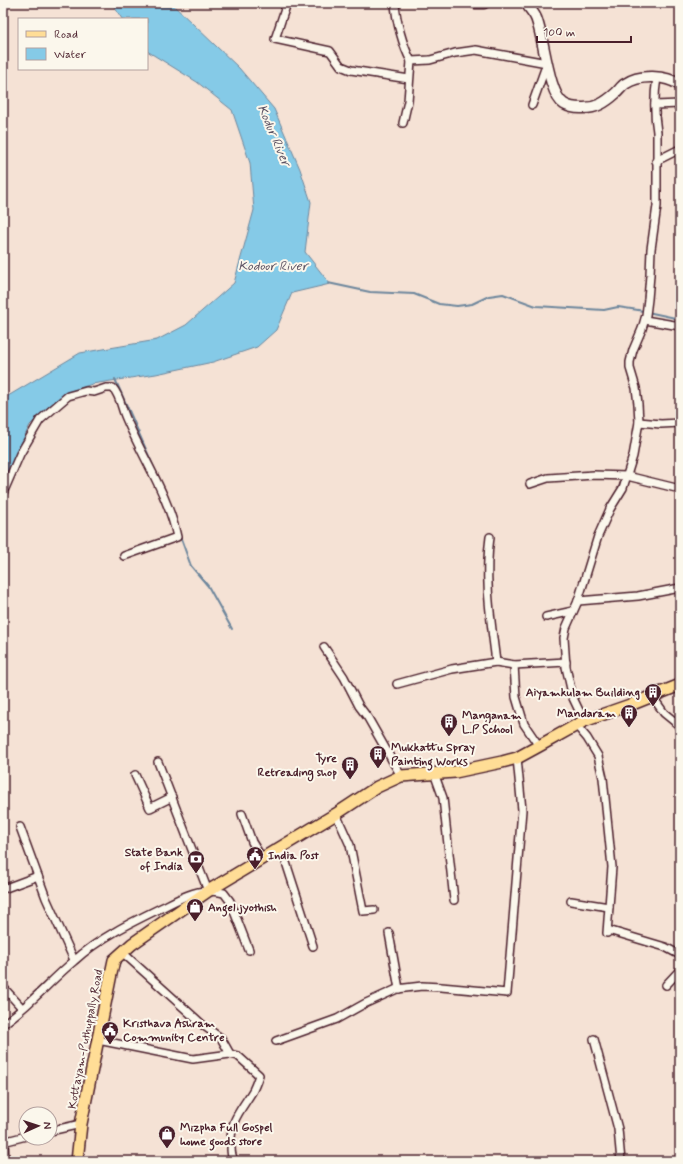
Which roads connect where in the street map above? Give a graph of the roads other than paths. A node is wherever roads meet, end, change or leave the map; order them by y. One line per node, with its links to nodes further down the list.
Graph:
1 (287, 3): 9 (street)
2 (395, 3): 6 (street)
3 (475, 3): 4 (street)
4 (484, 3)
5 (526, 3): 7 (street)
6 (411, 62): 7 (street); 9 (street)
7 (547, 63): 8 (street); 12 (street)
8 (657, 77): 10 (street); 13 (street)
9 (409, 79): 14 (street)
10 (680, 85)
11 (680, 104): 13 (street)
12 (532, 105)
13 (655, 105): 16 (street)
14 (403, 123)
15 (680, 149): 16 (street)
16 (656, 161): 17 (street)
17 (645, 318): 18 (street); 19 (street)
18 (680, 326)
19 (639, 422): 20 (street); 21 (street)
20 (680, 423)
21 (627, 476): 22 (street); 23 (street); 28 (street)
22 (530, 484)
23 (680, 489)
24 (3, 493): 26 (street)
25 (490, 537): 32 (street)
26 (124, 556)
27 (680, 588): 28 (street)
28 (578, 601): 29 (street)
29 (573, 611): 30 (street); 33 (street)
30 (546, 617)
31 (324, 647): 45 (street)
32 (496, 662): 34 (street); 35 (street)
33 (566, 662): 34 (street); 38 (street)
34 (514, 665): 40 (street)
35 (397, 684)
36 (680, 684): 37 (main road, Kottayam-Puthuppally Road)
37 (652, 696): 38 (main road, Kottayam-Puthuppally Road); 39 (street)
38 (580, 723): 40 (main road, Kottayam-Puthuppally Road); 57 (street)
39 (680, 726)
40 (539, 746): 41 (main road, Kottayam-Puthuppally Road)
41 (516, 758): 43 (main road, Kottayam-Puthuppally Road); 68 (street)
42 (158, 762): 46 (street)
43 (434, 773): 45 (main road, Kottayam-Puthuppally Road); 55 (street)
44 (135, 775): 46 (street)
45 (401, 776): 48 (main road, Kottayam-Puthuppally Road)
46 (172, 797): 54 (street)
47 (242, 814): 51 (street)
48 (336, 814): 50 (main road, Kottayam-Puthuppally Road); 58 (street)
49 (20, 826): 52 (street)
50 (281, 847): 51 (main road, Kottayam-Puthuppally Road); 60 (street)
51 (262, 858): 54 (main road, Kottayam-Puthuppally Road)
52 (38, 876): 53 (street); 64 (street)
53 (3, 889)
54 (208, 891): 61 (street); 62 (main road, Kottayam-Puthuppally Road); 64 (street)
55 (454, 900)
56 (571, 901): 57 (street)
57 (609, 907): 63 (street)
58 (374, 910)
59 (388, 933): 68 (street)
60 (313, 946)
61 (249, 950)
62 (122, 952): 72 (main road, Kottayam-Puthuppally Road); 74 (street)
63 (680, 955)
64 (74, 960): 69 (street)
65 (680, 970): 66 (street)
66 (666, 985)
67 (3, 987): 69 (street)
68 (399, 989): 73 (street)
69 (22, 1008): 70 (street)
70 (3, 1024)
71 (594, 1039): 82 (street)
72 (98, 1040): 74 (street); 75 (main road, Kottayam-Puthuppally Road)
73 (276, 1041)
74 (230, 1054): 81 (street)
75 (81, 1124): 76 (street); 80 (main road, Kottayam-Puthuppally Road)
76 (58, 1128)
77 (18, 1138): 78 (street)
78 (3, 1142): 79 (street)
79 (5, 1161)
80 (77, 1161)
81 (235, 1161)
82 (621, 1161)

